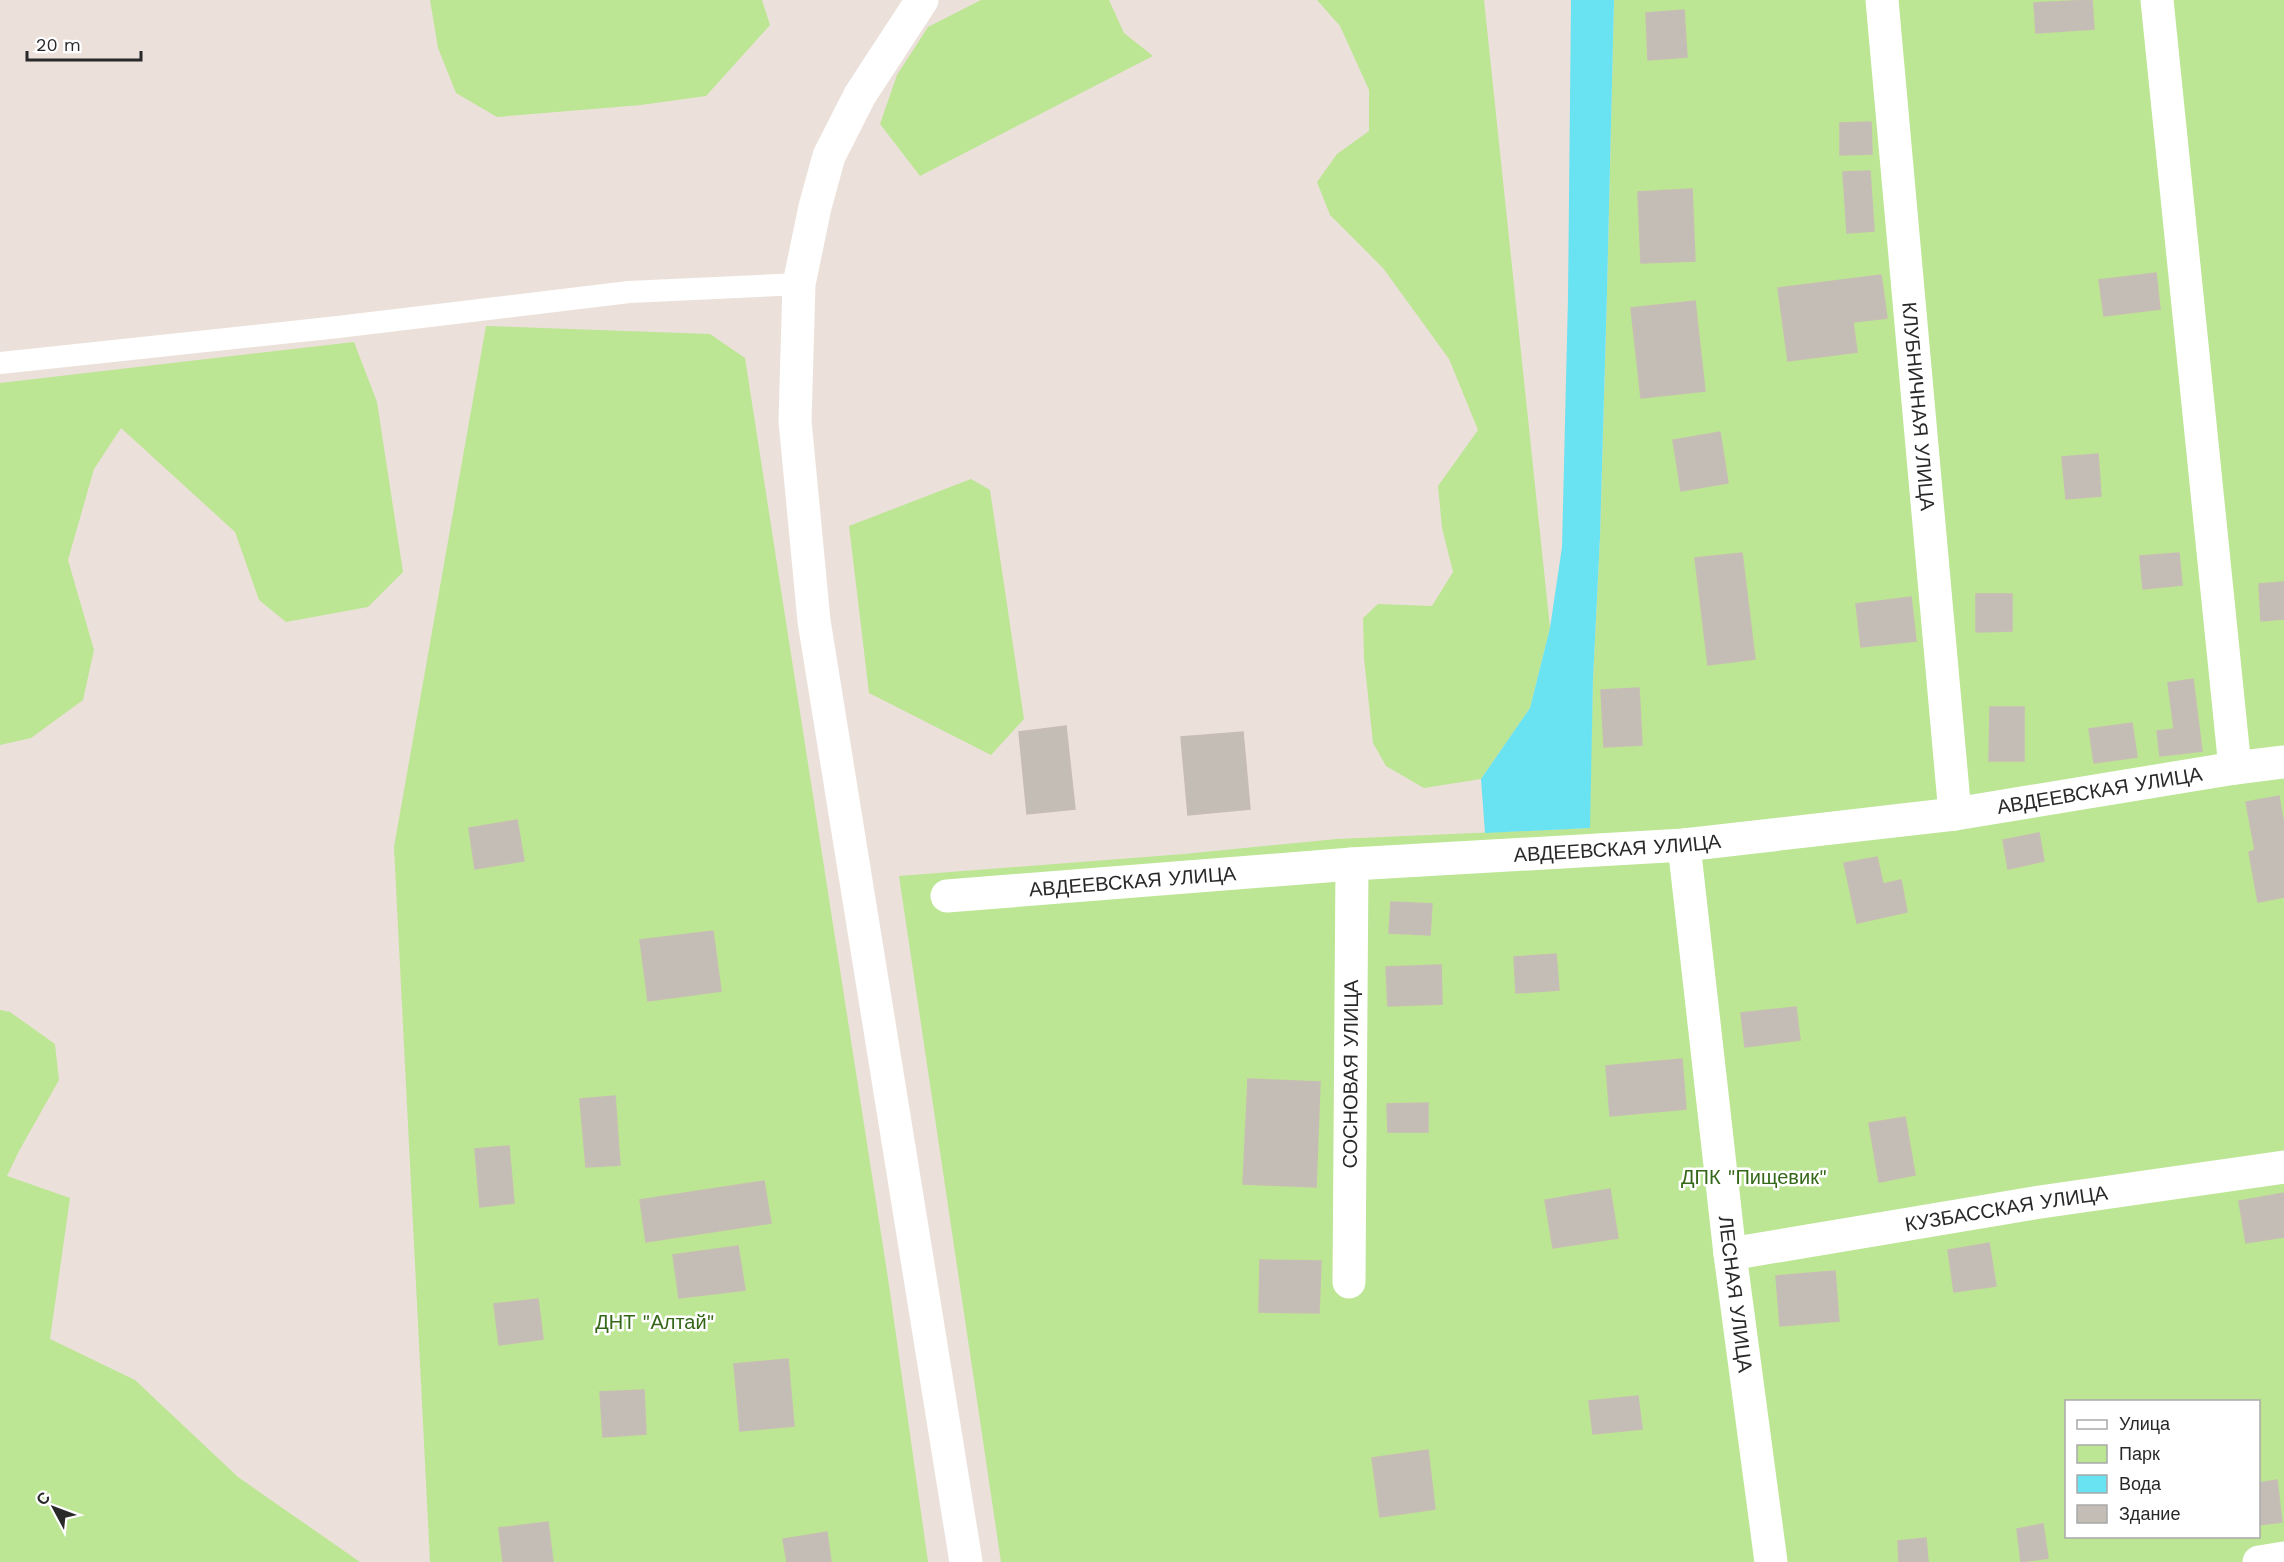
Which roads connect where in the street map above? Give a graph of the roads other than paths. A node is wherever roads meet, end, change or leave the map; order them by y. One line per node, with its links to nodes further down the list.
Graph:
1 (922, 0): 4 (street)
2 (1882, 0): 8 (street, КЛУБНИЧНАЯ УЛИЦА)
3 (2157, 0): 7 (street)
4 (799, 284): 5 (lane); 16 (street)
5 (0, 363)
6 (2284, 762): 7 (street, АВДЕЕВСКАЯ УЛИЦА)
7 (2235, 768): 8 (street, АВДЕЕВСКАЯ УЛИЦА)
8 (1955, 814): 9 (street, АВДЕЕВСКАЯ УЛИЦА)
9 (1684, 845): 10 (street, АВДЕЕВСКАЯ УЛИЦА); 13 (street, ЛЕСНАЯ УЛИЦА)
10 (1352, 864): 11 (street, АВДЕЕВСКАЯ УЛИЦА); 14 (street, СОСНОВАЯ УЛИЦА)
11 (947, 896)
12 (2284, 1167): 13 (street, КУЗБАССКАЯ УЛИЦА)
13 (1730, 1254): 17 (street, ЛЕСНАЯ УЛИЦА)
14 (1349, 1282)
15 (2284, 1558): 18 (street)
16 (966, 1562)
17 (1771, 1562)
18 (2259, 1562)

